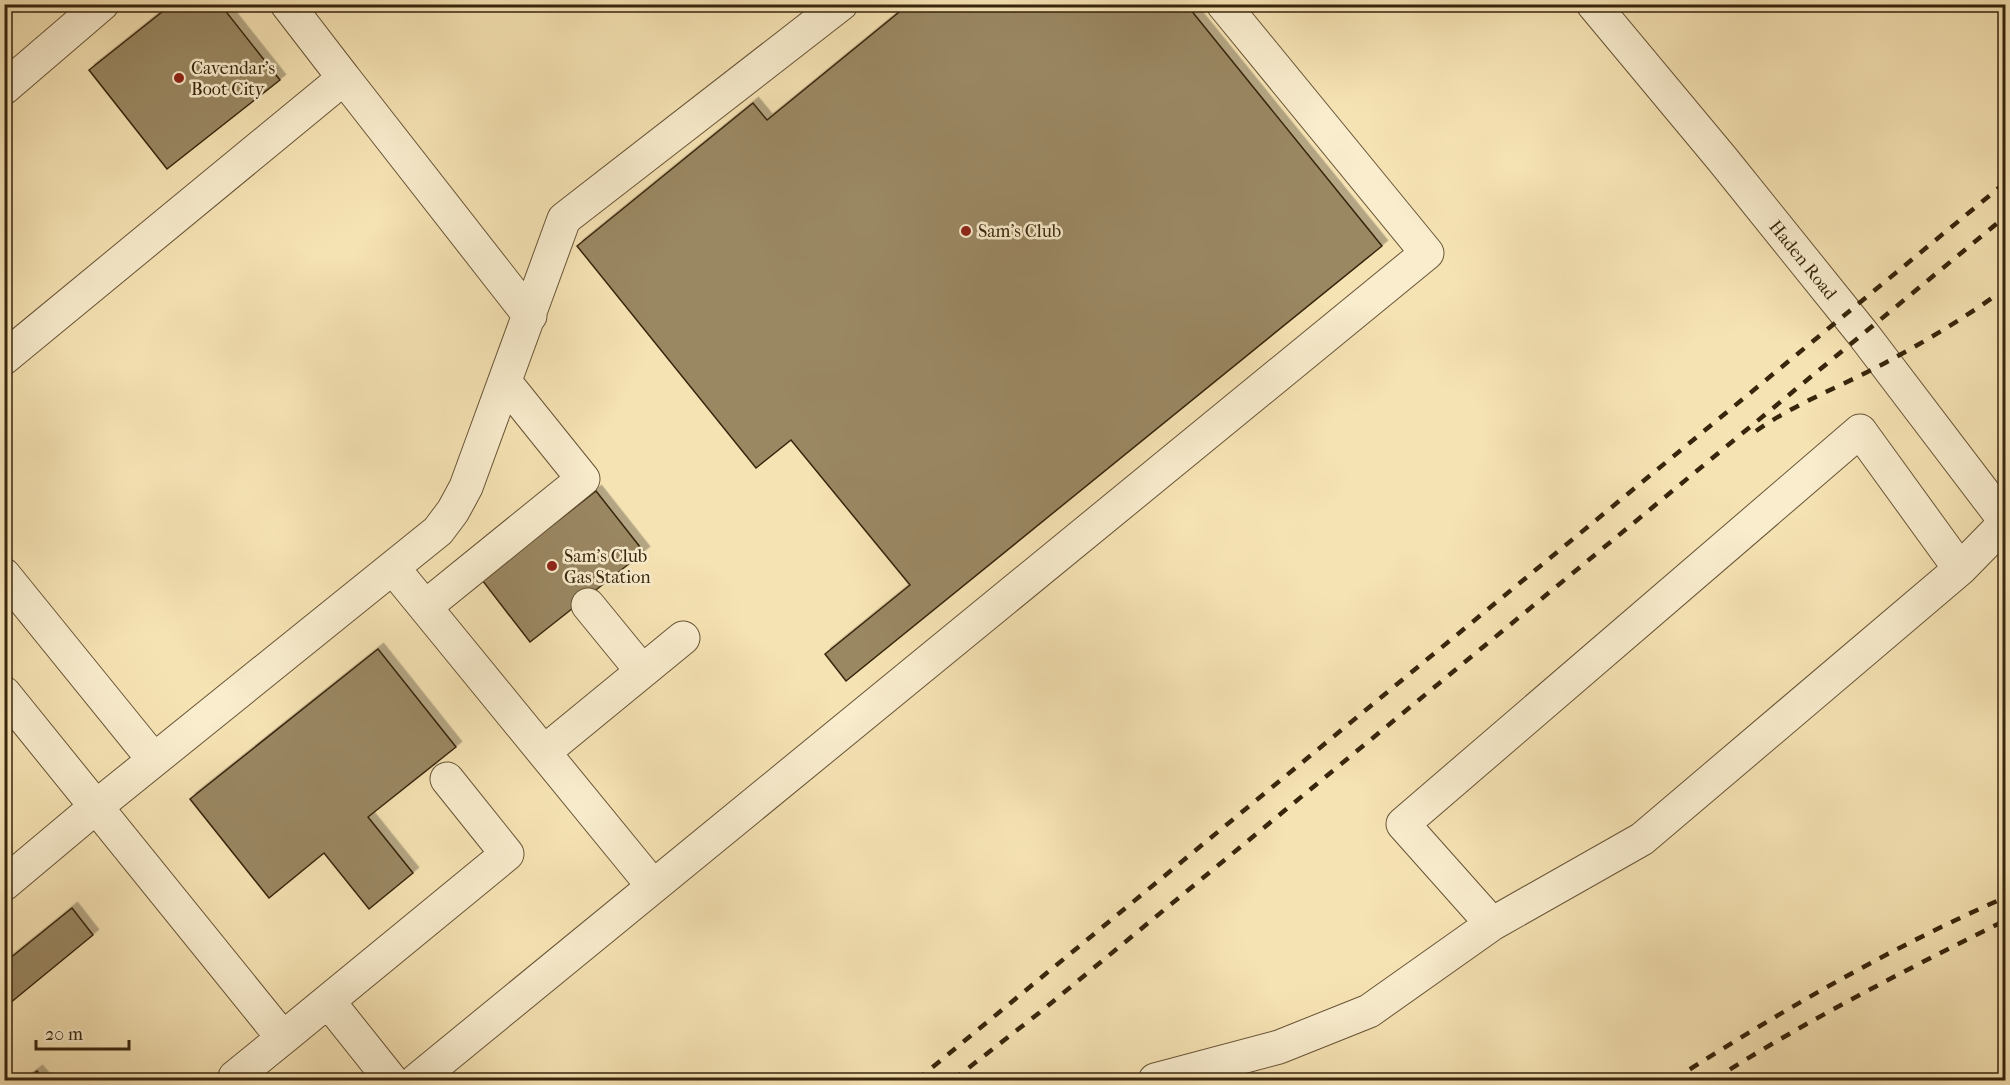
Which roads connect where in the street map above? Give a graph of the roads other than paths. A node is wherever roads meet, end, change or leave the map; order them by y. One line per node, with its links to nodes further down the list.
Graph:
1 (102, 4): 7 (street)
2 (287, 4): 6 (street)
3 (841, 4): 8 (street)
4 (1223, 4): 25 (street)
5 (1593, 4): 11 (street, Haden Road)
6 (344, 78): 8 (street); 9 (street)
7 (4, 88)
8 (530, 316): 10 (street)
9 (4, 358)
10 (505, 382): 12 (street); 16 (street)
11 (2005, 522): 13 (street)
12 (393, 568): 16 (street); 21 (street)
13 (1960, 570): 26 (street); 26 (street)
14 (4, 575): 21 (street)
15 (588, 605): 18 (street)
16 (425, 607): 20 (street)
17 (683, 638): 18 (street)
18 (642, 671): 20 (street)
19 (4, 693): 23 (street)
20 (544, 752): 25 (street)
21 (154, 760): 23 (street)
22 (447, 779): 27 (street)
23 (98, 806): 24 (street); 28 (street)
24 (4, 884)
25 (653, 886): 31 (street)
26 (1492, 924): 32 (street)
27 (328, 1001): 28 (street); 30 (street)
28 (283, 1038): 29 (street)
29 (238, 1080)
30 (391, 1080)
31 (417, 1080)
32 (1155, 1080)

